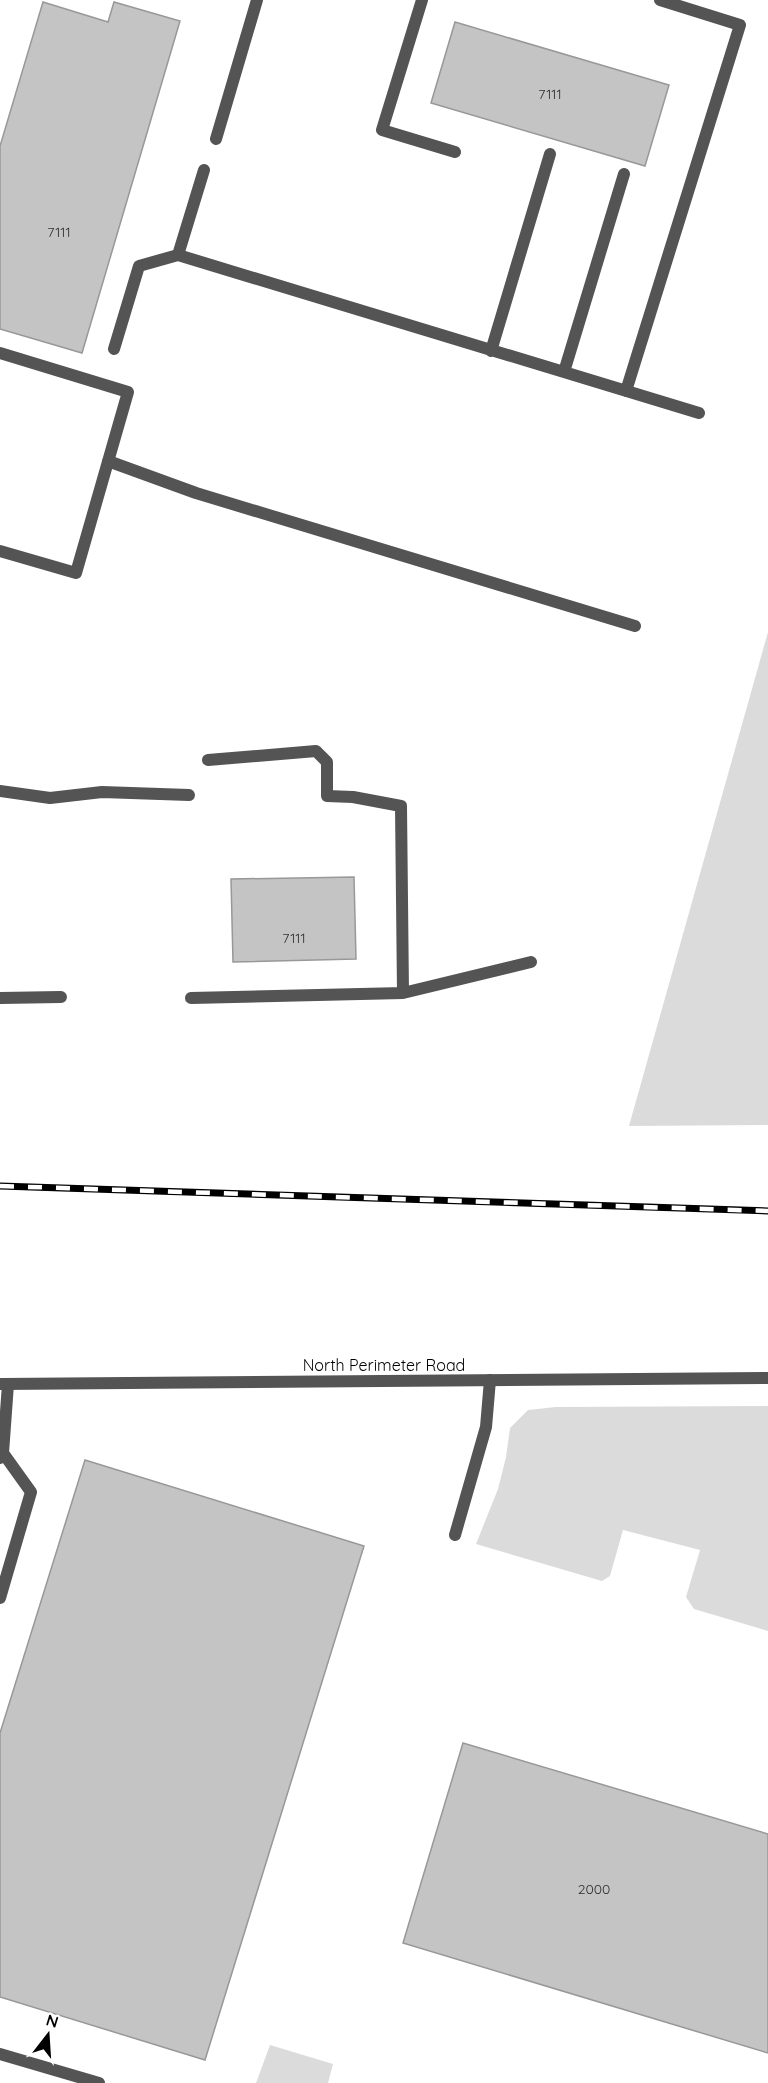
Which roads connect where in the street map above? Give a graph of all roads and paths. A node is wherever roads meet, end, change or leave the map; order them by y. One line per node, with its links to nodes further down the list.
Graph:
1 (257, 0): 4 (street)
2 (422, 0): 5 (street)
3 (660, 0): 14 (street)
4 (216, 139)
5 (454, 152)
6 (550, 154): 11 (street)
7 (204, 170): 9 (street)
8 (624, 174): 13 (street)
9 (178, 255): 10 (street); 11 (street)
10 (114, 349)
11 (491, 351): 13 (street)
12 (0, 353): 16 (street)
13 (564, 372): 14 (street)
14 (626, 391): 15 (street)
15 (699, 413)
16 (108, 461): 17 (street); 18 (street)
17 (0, 551)
18 (635, 626)
19 (208, 760): 23 (street)
20 (0, 791): 21 (street)
21 (189, 795)
22 (531, 962): 23 (street)
23 (403, 993): 26 (street)
24 (61, 997): 25 (street)
25 (0, 998)
26 (191, 998)
27 (768, 1378): 28 (street, North Perimeter Road)
28 (490, 1380): 29 (street, North Perimeter Road); 31 (street)
29 (4, 1384): 30 (street)
30 (2, 1456): 32 (street)
31 (455, 1535)
32 (0, 1598)
33 (0, 2054): 34 (street)
34 (99, 2083)

